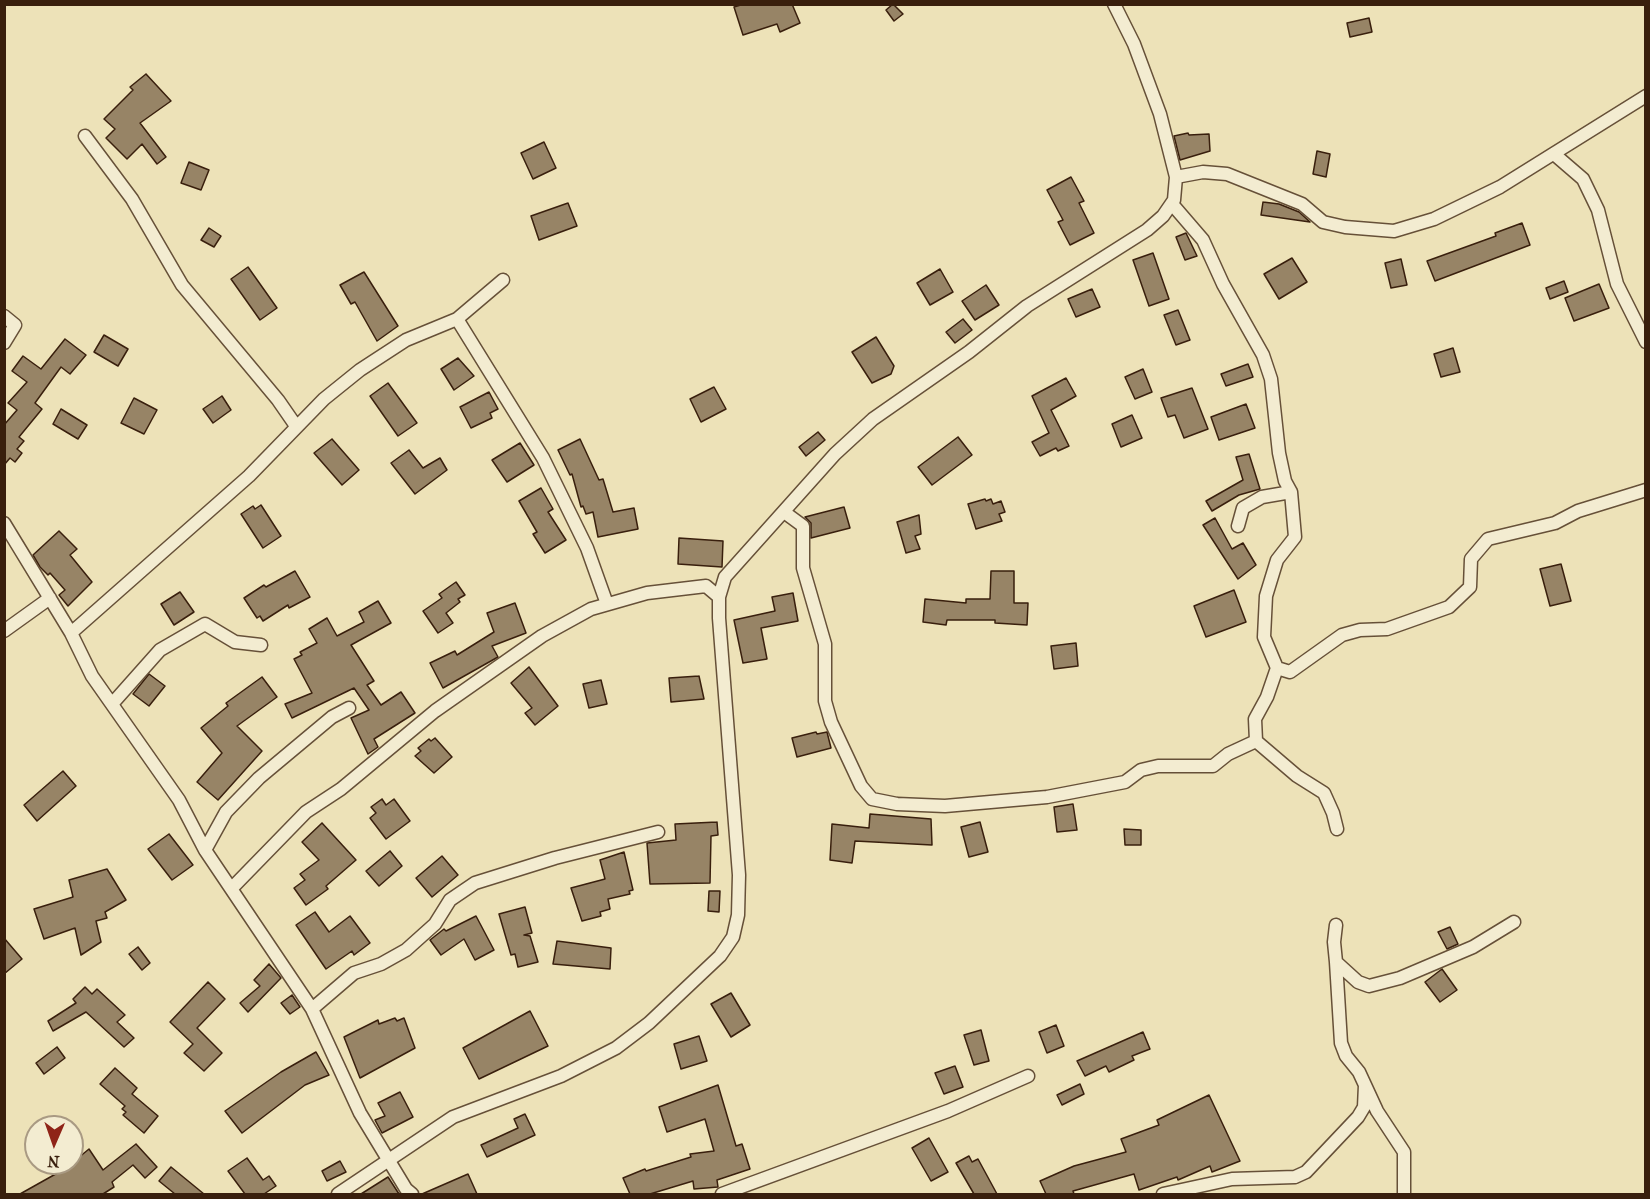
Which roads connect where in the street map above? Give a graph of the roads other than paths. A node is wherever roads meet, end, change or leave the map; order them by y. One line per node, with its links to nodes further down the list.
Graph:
1 (1119, 6): 5 (street)
2 (1646, 96): 4 (street)
3 (85, 136): 12 (street)
4 (1554, 154): 5 (street); 10 (street)
5 (1176, 177): 6 (street)
6 (1172, 204): 14 (street); 15 (street)
7 (503, 280): 9 (street)
8 (4, 316): 11 (street)
9 (458, 319): 12 (street); 20 (street)
10 (1646, 342)
11 (4, 343)
12 (296, 426): 22 (street)
13 (1646, 490): 24 (street)
14 (1291, 492): 17 (street); 24 (street)
15 (784, 512): 18 (street); 27 (street)
16 (4, 523): 19 (street)
17 (1238, 526)
18 (719, 597): 20 (street); 38 (street)
19 (50, 598): 21 (street); 22 (street)
20 (607, 604): 31 (street)
21 (4, 632)
22 (71, 633): 25 (street)
23 (261, 645): 25 (street)
24 (1277, 668): 27 (street)
25 (112, 704): 30 (street)
26 (349, 708): 30 (street)
27 (1256, 741): 28 (street)
28 (1337, 829)
29 (658, 832): 35 (street)
30 (205, 850): 31 (street)
31 (232, 888): 35 (street)
32 (1514, 922): 34 (street)
33 (1336, 925): 34 (street)
34 (1336, 962): 37 (street)
35 (312, 1010): 38 (street)
36 (1028, 1076): 41 (street)
37 (1365, 1085): 42 (street); 43 (street)
38 (390, 1160): 39 (street); 40 (street)
39 (338, 1194)
40 (412, 1194)
41 (722, 1194)
42 (1163, 1194)
43 (1404, 1194)

